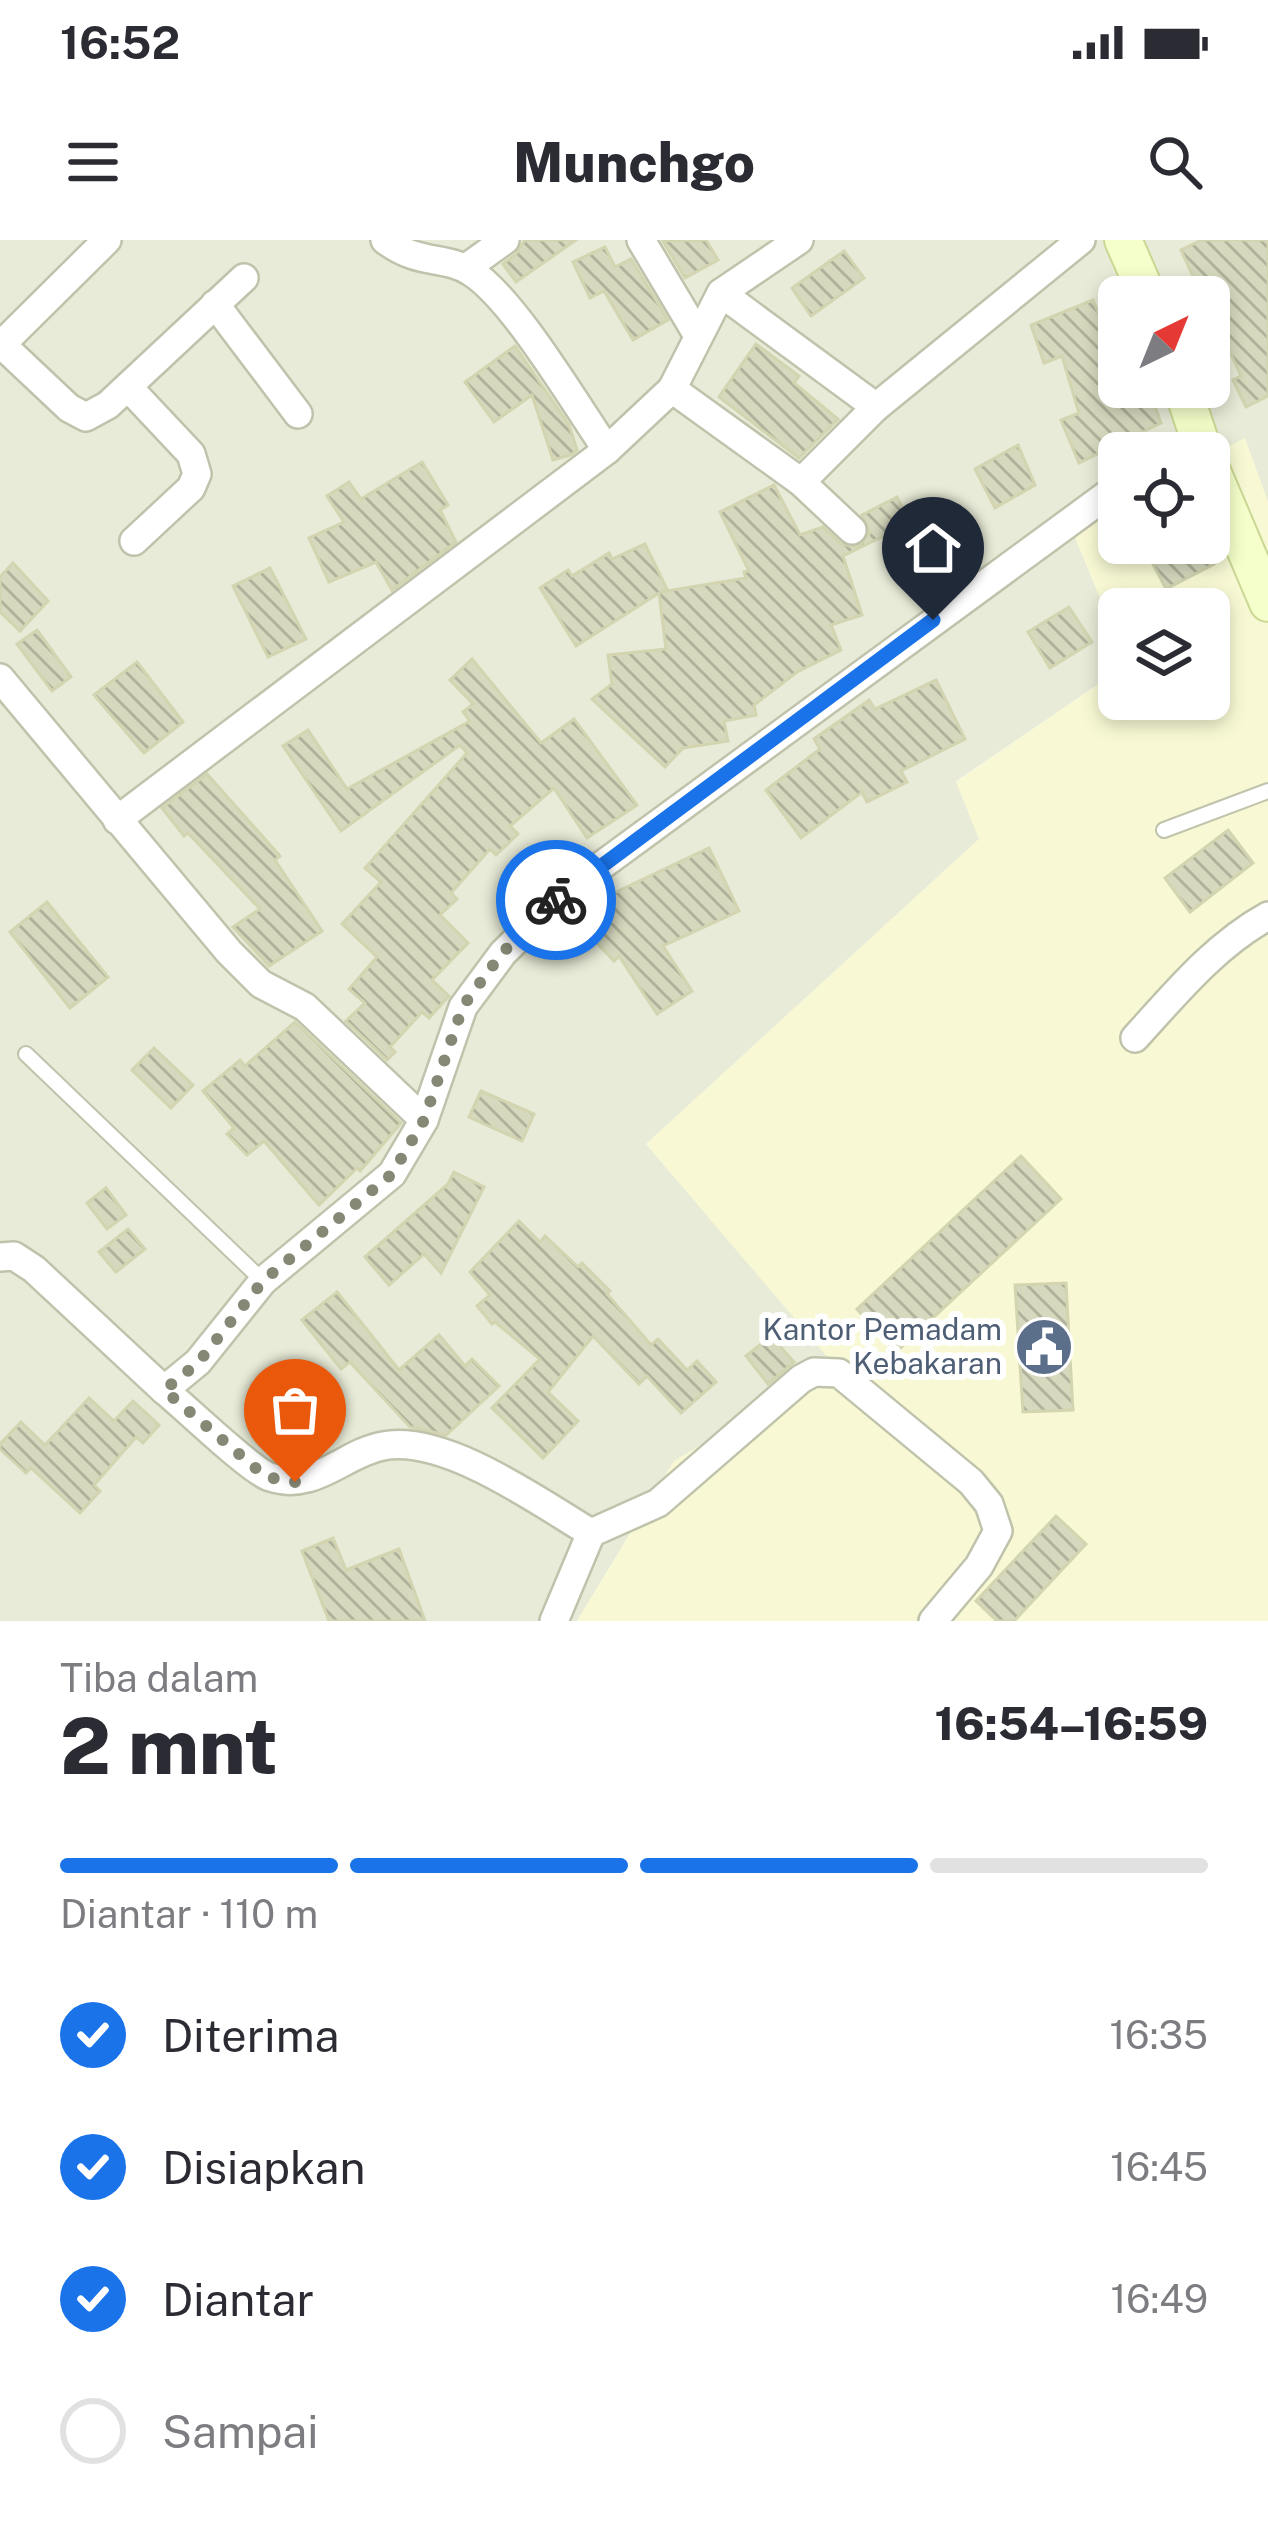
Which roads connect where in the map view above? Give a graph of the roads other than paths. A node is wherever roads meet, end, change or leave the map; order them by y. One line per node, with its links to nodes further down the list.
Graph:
1 (107, 240): 14 (street)
2 (385, 240): 8 (street)
3 (505, 240): 8 (street)
4 (640, 240): 13 (street)
5 (799, 240): 11 (street)
6 (1081, 240): 17 (street)
7 (1131, 243): 9 (main road)
8 (466, 268): 19 (street)
9 (1141, 276)
10 (244, 278): 12 (street)
11 (721, 293): 13 (street); 17 (street)
12 (215, 304): 15 (street); 18 (street)
13 (698, 334): 16 (street)
14 (1, 343): 15 (street)
15 (128, 387): 24 (street)
16 (672, 389): 19 (street); 20 (street)
17 (876, 407): 20 (street)
18 (298, 414)
19 (607, 450): 28 (street)
20 (801, 482): 23 (street)
21 (1098, 501): 33 (street)
22 (1230, 522): 25 (main road)
23 (852, 530)
24 (134, 542)
25 (1268, 603)
26 (0, 678): 28 (street)
27 (1268, 791): 29 (lane)
28 (117, 820): 33 (street)
29 (1163, 830)
30 (1268, 916): 31 (street)
31 (1135, 1038)
32 (26, 1054): 35 (lane)
33 (424, 1120): 35 (street)
34 (0, 1257): 36 (street)
35 (263, 1281): 36 (street)
36 (164, 1390): 37 (street)
37 (591, 1533): 38 (street); 39 (street)
38 (554, 1621)
39 (933, 1621)

